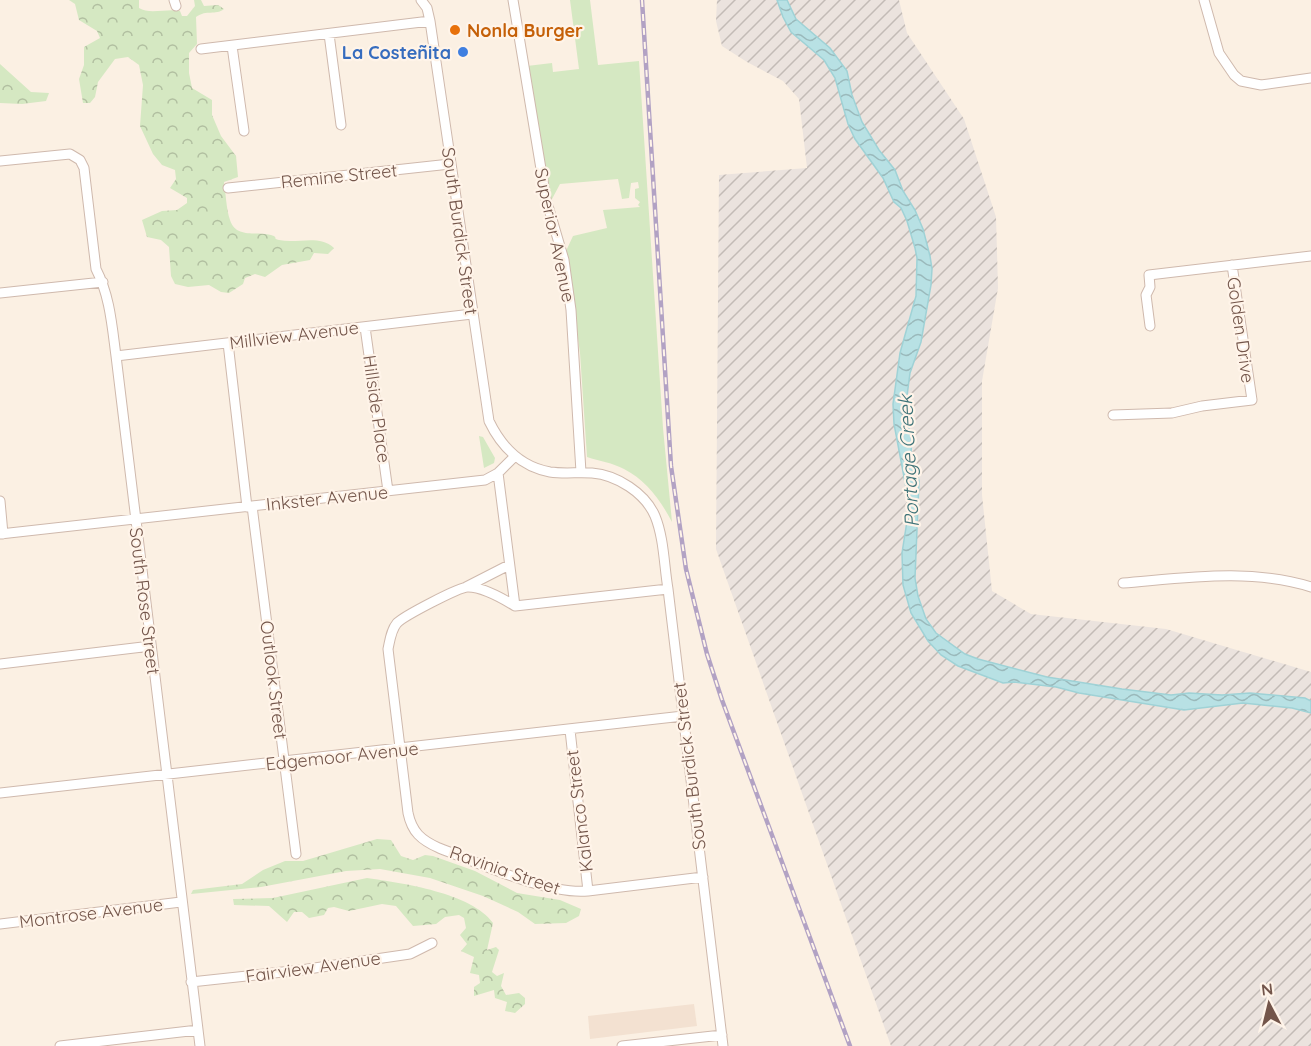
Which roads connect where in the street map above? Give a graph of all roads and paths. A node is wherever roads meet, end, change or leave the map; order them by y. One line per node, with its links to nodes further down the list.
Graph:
1 (513, 0): 25 (street, Superior Avenue)
2 (1204, 0): 8 (street)
3 (425, 1): 4 (street, South Burdick Street)
4 (430, 21): 5 (street); 12 (street, South Burdick Street)
5 (329, 34): 6 (street); 9 (street)
6 (232, 46): 7 (street); 10 (street)
7 (201, 49)
8 (1311, 78)
9 (341, 125)
10 (244, 131)
11 (0, 161): 16 (street, South Rose Street)
12 (450, 164): 13 (street, Remine Street); 18 (street, South Burdick Street)
13 (228, 188)
14 (1311, 256): 15 (street)
15 (1232, 265): 19 (street); 23 (street, Golden Drive)
16 (103, 282): 17 (street); 22 (street, South Rose Street)
17 (0, 293)
18 (472, 314): 20 (street, Millview Avenue); 24 (street, South Burdick Street)
19 (1150, 326)
20 (365, 327): 21 (street, Millview Avenue); 27 (street, Hillside Place)
21 (228, 343): 22 (street, Millview Avenue); 29 (street, Outlook Street)
22 (116, 356): 30 (street, South Rose Street)
23 (1113, 415)
24 (515, 456): 25 (street); 26 (street, Inkster Avenue)
25 (581, 472): 36 (street, South Burdick Street)
26 (498, 473): 27 (street, Inkster Avenue); 32 (street)
27 (388, 491): 29 (street, Inkster Avenue)
28 (0, 501): 31 (street)
29 (250, 507): 30 (street, Inkster Avenue); 43 (street, Outlook Street)
30 (135, 519): 31 (street, Inkster Avenue); 38 (street, South Rose Street)
31 (2, 534)
32 (509, 565): 34 (street); 37 (street)
33 (1123, 583): 35 (street)
34 (466, 587): 37 (street); 42 (street)
35 (1311, 587)
36 (668, 589): 37 (street); 40 (street, South Burdick Street)
37 (515, 606)
38 (151, 646): 39 (street); 44 (street, South Rose Street)
39 (0, 664)
40 (683, 716): 41 (street, Edgemoor Avenue); 47 (street, South Burdick Street)
41 (570, 730): 42 (street, Edgemoor Avenue); 48 (street, Kalanco Street)
42 (401, 750): 43 (street, Edgemoor Avenue); 48 (street, Ravinia Street)
43 (284, 761): 44 (street, Edgemoor Avenue); 46 (street, Outlook Street)
44 (167, 776): 45 (street, Edgemoor Avenue); 49 (street, South Rose Street)
45 (0, 793)
46 (296, 854)
47 (703, 877): 48 (street, Ravinia Street); 54 (street, South Burdick Street)
48 (588, 891)
49 (182, 902): 50 (street, Montrose Avenue); 52 (street, South Rose Street)
50 (0, 924)
51 (432, 944): 52 (street, Fairview Avenue)
52 (191, 982): 53 (street, South Rose Street)
53 (198, 1030): 55 (street); 56 (street, South Rose Street)
54 (722, 1035): 57 (street); 58 (street, South Burdick Street)
55 (60, 1046)
56 (200, 1046)
57 (622, 1046)
58 (723, 1046)

